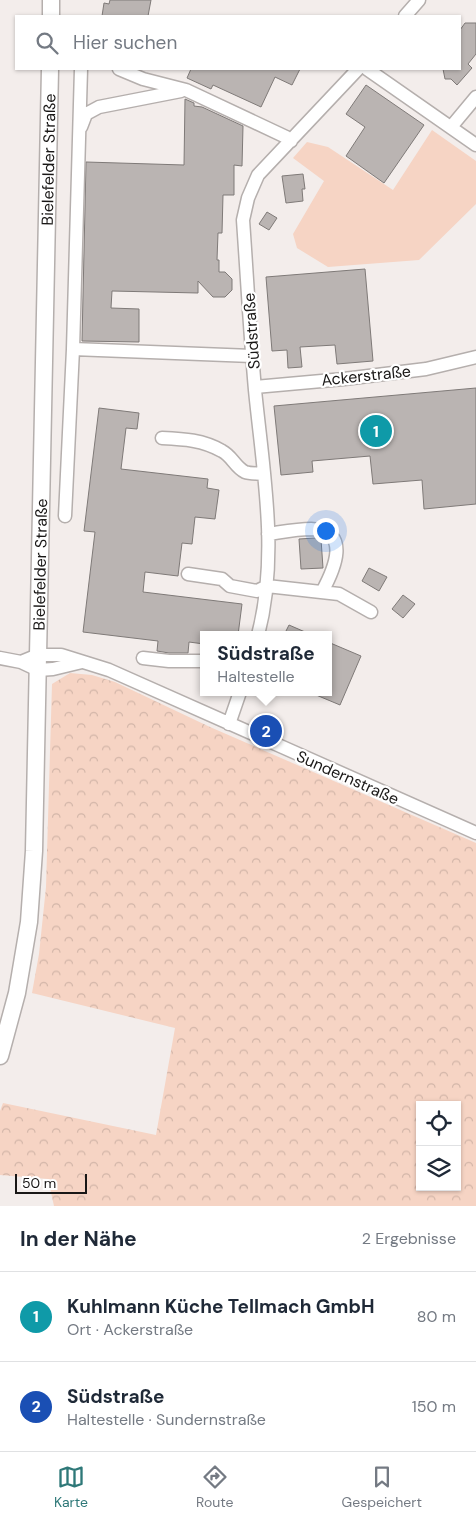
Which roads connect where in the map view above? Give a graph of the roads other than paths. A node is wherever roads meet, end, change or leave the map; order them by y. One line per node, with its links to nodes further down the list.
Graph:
1 (51, 0): 3 (main road)
2 (419, 0): 4 (street)
3 (51, 15)
4 (406, 15)
5 (50, 70): 32 (main road, Bielefelder Straße)
6 (80, 70): 13 (street)
7 (120, 70): 10 (street)
8 (357, 70): 14 (street, Südstraße)
9 (368, 70): 12 (street)
10 (186, 90): 13 (street); 14 (street)
11 (476, 97): 12 (street)
12 (451, 128): 15 (street)
13 (80, 130): 16 (street)
14 (291, 141): 17 (street, Südstraße)
15 (476, 145)
16 (73, 349): 17 (street); 22 (street)
17 (252, 356): 19 (street, Südstraße)
18 (476, 357): 19 (street, Ackerstraße)
19 (255, 387): 21 (street, Südstraße)
20 (162, 438): 21 (street)
21 (264, 474): 23 (street, Südstraße)
22 (65, 516)
23 (268, 534): 25 (street, Südstraße); 26 (street)
24 (188, 574): 25 (street)
25 (267, 586): 26 (street); 28 (street, Südstraße)
26 (322, 592): 27 (street)
27 (371, 612)
28 (259, 631)
29 (0, 658): 32 (street)
30 (142, 658): 31 (street)
31 (200, 661)
32 (38, 662): 34 (street, Sundernstraße); 36 (main road, Bielefelder Straße)
33 (239, 696): 34 (street)
34 (229, 724): 35 (street, Sundernstraße)
35 (476, 833)
36 (0, 1056)

